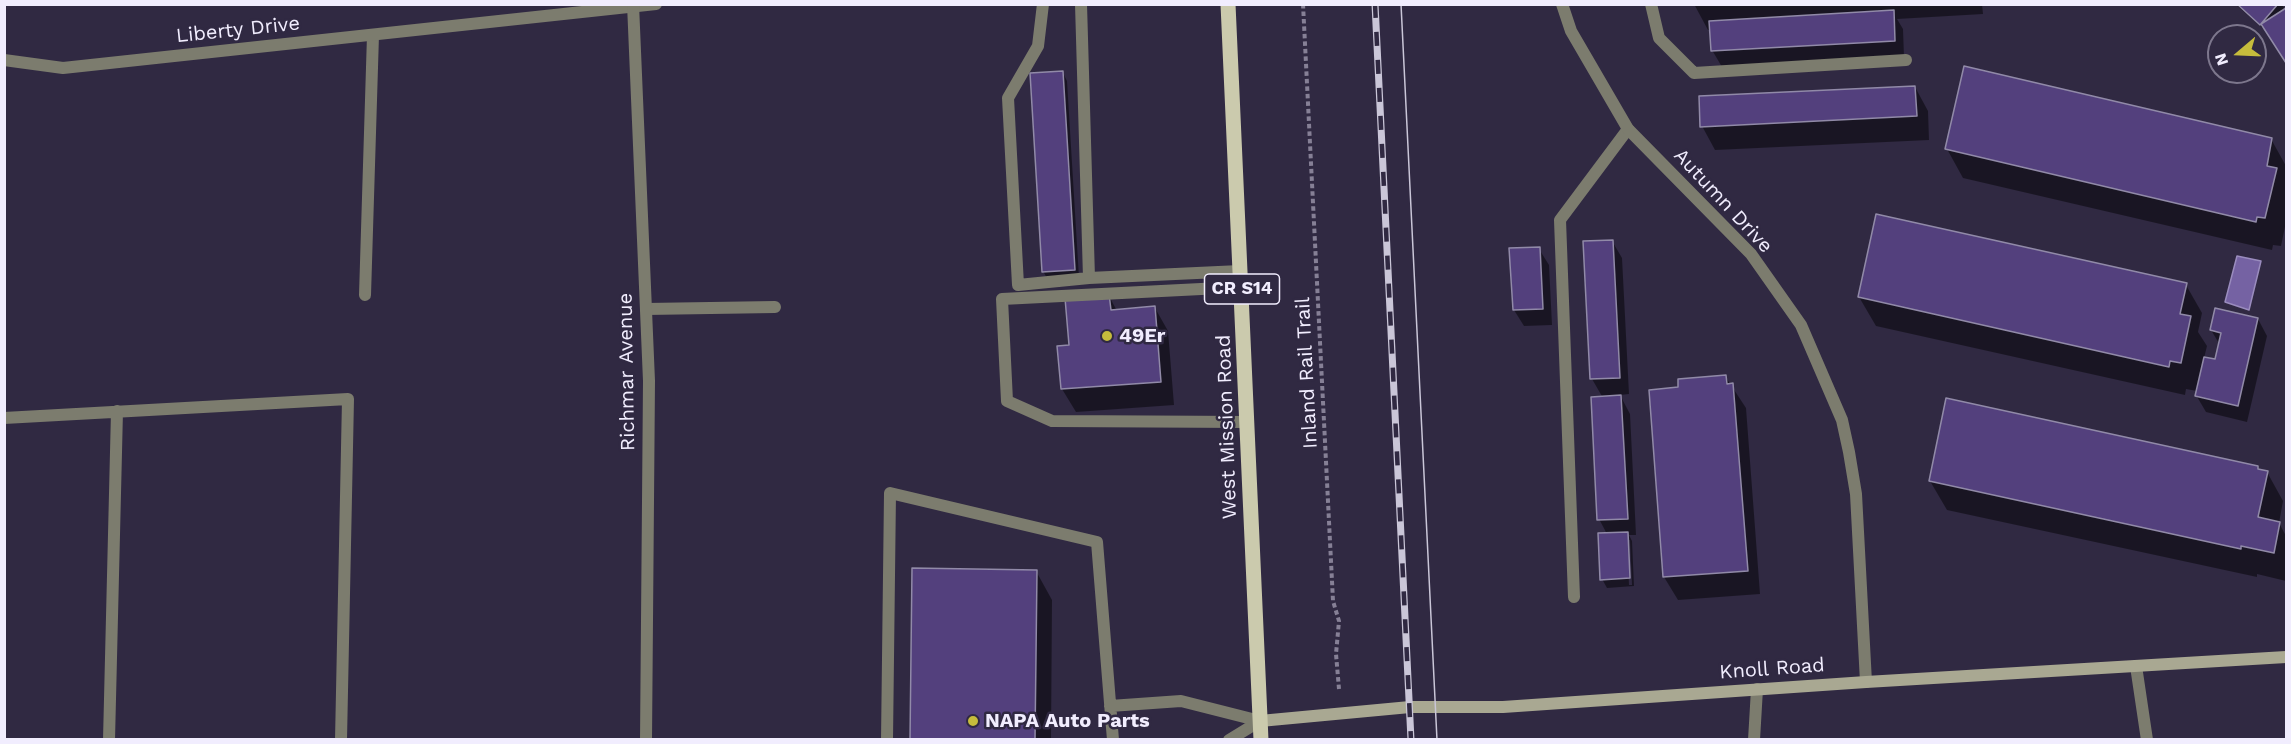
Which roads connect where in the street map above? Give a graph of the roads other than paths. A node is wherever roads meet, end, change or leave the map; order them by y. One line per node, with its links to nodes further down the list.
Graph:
1 (656, 4): 7 (street, Liberty Drive)
2 (1043, 4): 13 (street)
3 (1081, 4): 13 (street)
4 (1228, 4): 12 (main road, West Mission Road / CR S14)
5 (1562, 4): 11 (street, Autumn Drive)
6 (1651, 4): 10 (street)
7 (633, 6): 8 (street, Liberty Drive); 17 (street, Richmar Avenue)
8 (373, 35): 9 (street, Liberty Drive); 15 (street)
9 (4, 60)
10 (1906, 60)
11 (1628, 129): 21 (street); 24 (street, Autumn Drive)
12 (1240, 271): 13 (street); 14 (main road, West Mission Road / CR S14)
13 (1089, 278)
14 (1242, 287): 20 (main road, West Mission Road / CR S14); 20 (street)
15 (365, 295)
16 (775, 307): 17 (street)
17 (646, 309): 30 (street, Richmar Avenue)
18 (117, 411): 19 (street); 28 (street); 29 (street)
19 (4, 418)
20 (1248, 422): 27 (main road, West Mission Road / CR S14)
21 (1574, 597)
22 (2286, 657): 23 (main road, Knoll Road)
23 (2136, 666): 24 (main road, Knoll Road); 36 (street)
24 (1866, 682): 25 (main road, Knoll Road)
25 (1757, 689): 27 (main road, Knoll Road); 35 (street)
26 (1110, 706): 27 (street); 31 (street); 32 (street)
27 (1260, 722): 33 (street); 34 (main road, West Mission Road / CR S14)
28 (109, 740)
29 (341, 740)
30 (645, 740)
31 (887, 740)
32 (1113, 740)
33 (1229, 740)
34 (1261, 740)
35 (1754, 740)
36 (2147, 740)

